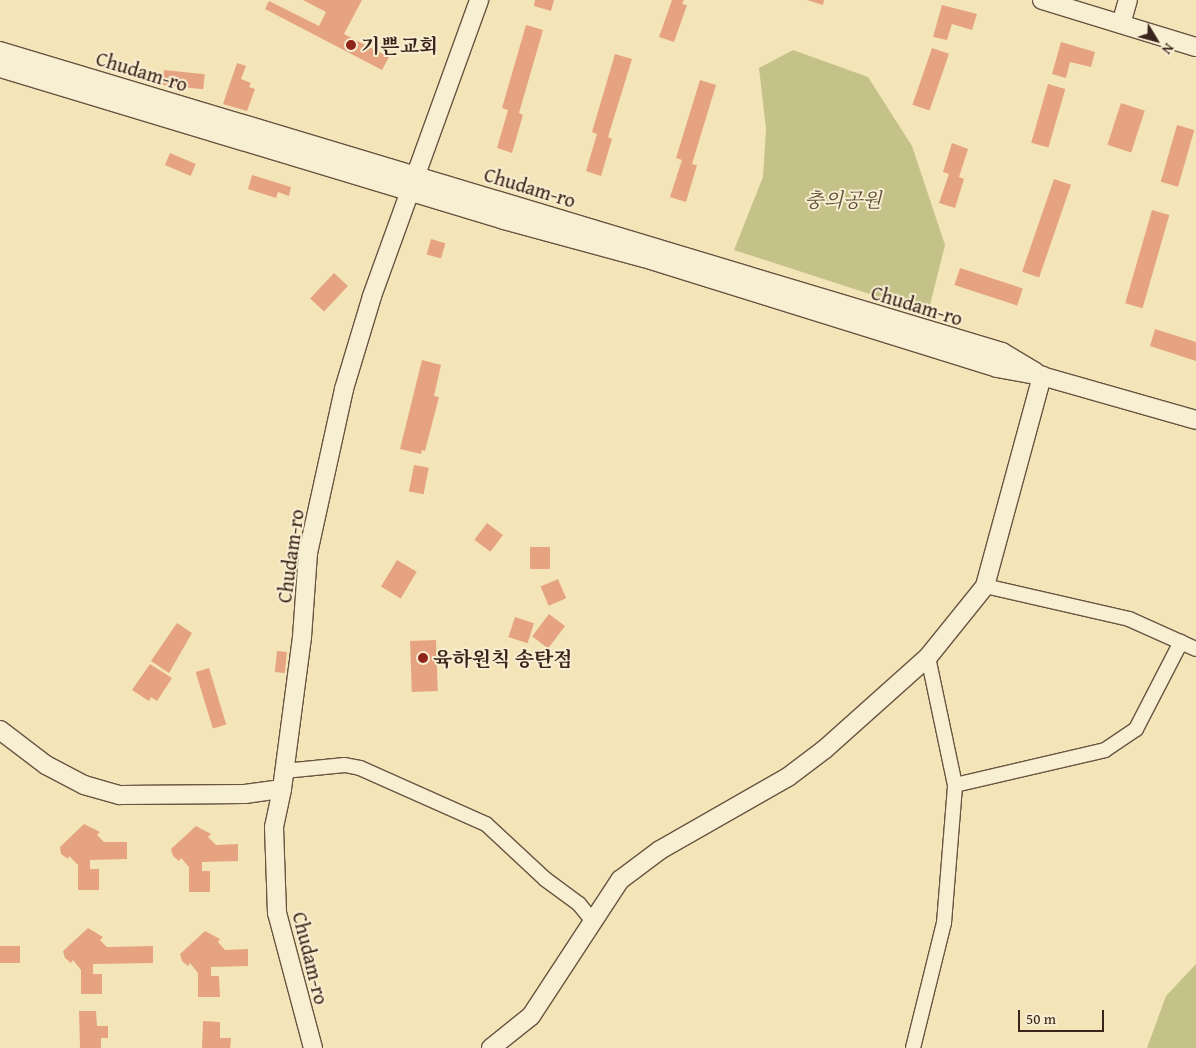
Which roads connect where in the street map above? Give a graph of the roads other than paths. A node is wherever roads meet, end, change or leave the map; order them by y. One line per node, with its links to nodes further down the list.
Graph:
1 (479, 0): 8 (street)
2 (1042, 0): 4 (street)
3 (1128, 0): 4 (street)
4 (1121, 24): 5 (street)
5 (1196, 47)
6 (0, 51): 8 (street, Chudam-ro)
7 (0, 68): 8 (street, Chudam-ro)
8 (412, 183): 9 (street, Chudam-ro); 16 (street, Chudam-ro)
9 (1042, 376): 10 (street, Chudam-ro); 11 (street)
10 (1196, 420)
11 (985, 586): 12 (street); 14 (street)
12 (1181, 642): 13 (street); 17 (street)
13 (1196, 649)
14 (928, 657): 17 (street); 18 (street)
15 (0, 730): 16 (street)
16 (283, 780): 18 (street); 19 (street, Chudam-ro)
17 (954, 785): 21 (street)
18 (593, 921): 20 (street)
19 (313, 1048)
20 (491, 1048)
21 (913, 1048)

